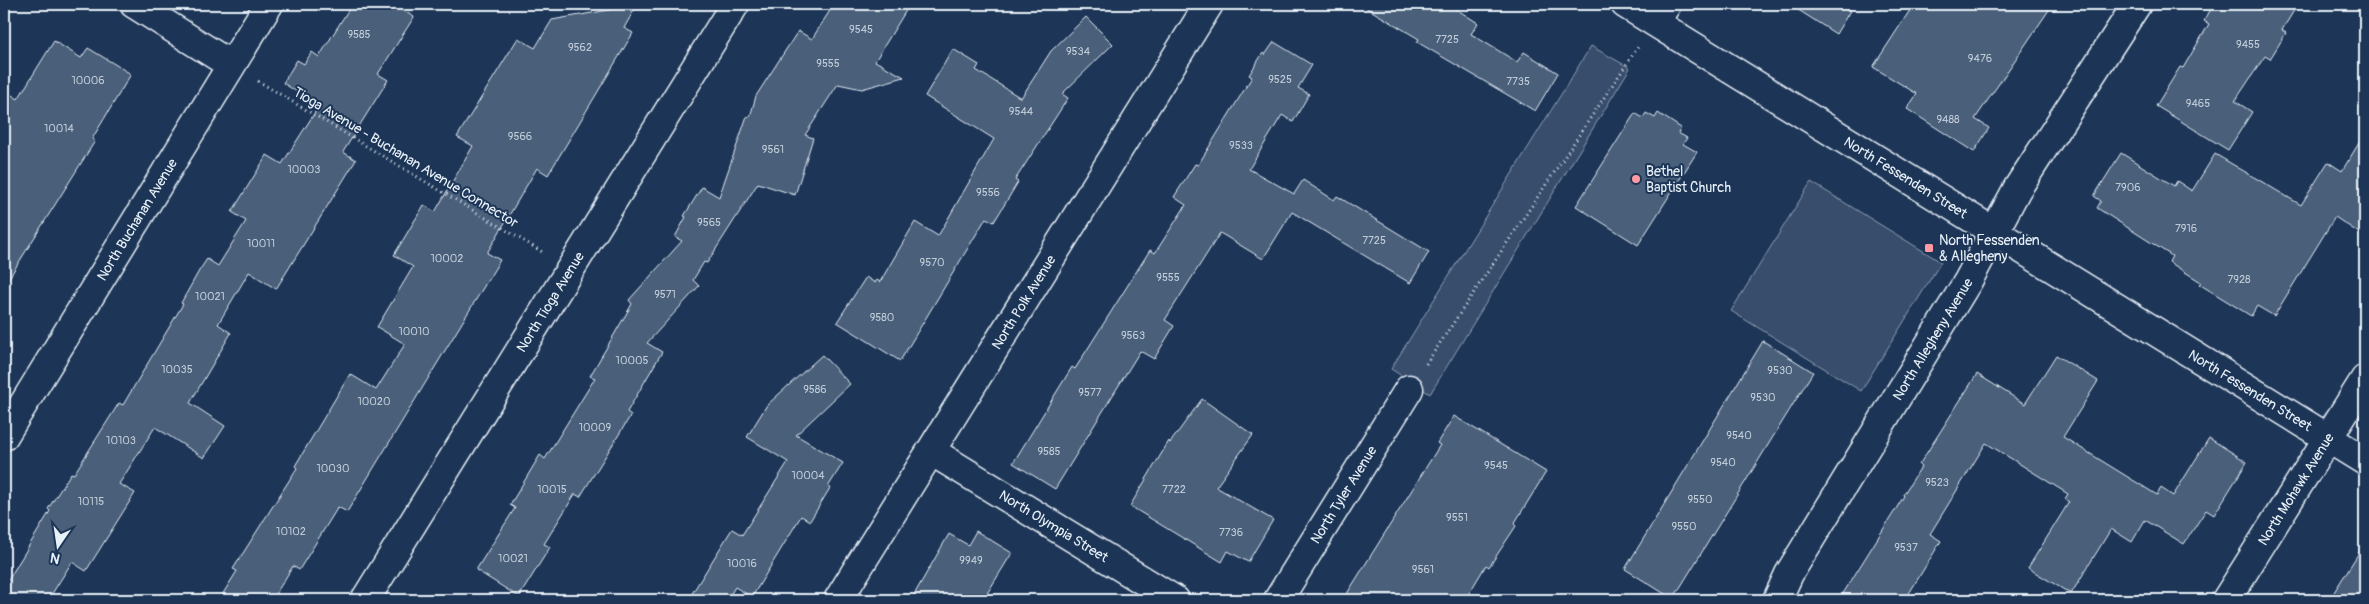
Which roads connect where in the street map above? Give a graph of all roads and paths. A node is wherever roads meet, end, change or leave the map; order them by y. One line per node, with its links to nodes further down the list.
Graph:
1 (134, 4): 8 (street)
2 (269, 4): 8 (street, North Buchanan Avenue)
3 (735, 4): 10 (street, North Tioga Avenue)
4 (1209, 4): 15 (street, North Polk Avenue)
5 (1625, 4): 7 (street, North Fessenden Street)
6 (2137, 4): 9 (street, North Allegheny Avenue)
7 (1661, 13): 9 (street, North Fessenden Street); 12 (path)
8 (231, 65): 10 (path, Tioga Avenue - Buchanan Avenue Connector); 13 (street, North Buchanan Avenue)
9 (1994, 232): 14 (street, North Fessenden Street); 21 (street, North Allegheny Avenue)
10 (570, 269): 17 (street, North Tioga Avenue)
11 (2365, 379): 14 (street, North Mohawk Avenue)
12 (1409, 389): 20 (street, North Tyler Avenue)
13 (4, 436)
14 (2327, 438): 16 (street, North Fessenden Street); 22 (street, North Mohawk Avenue)
15 (931, 451): 18 (street, North Polk Avenue); 19 (street, North Olympia Street)
16 (2365, 461)
17 (365, 600)
18 (838, 600)
19 (1175, 600)
20 (1278, 600)
21 (1777, 600)
22 (2226, 600)

